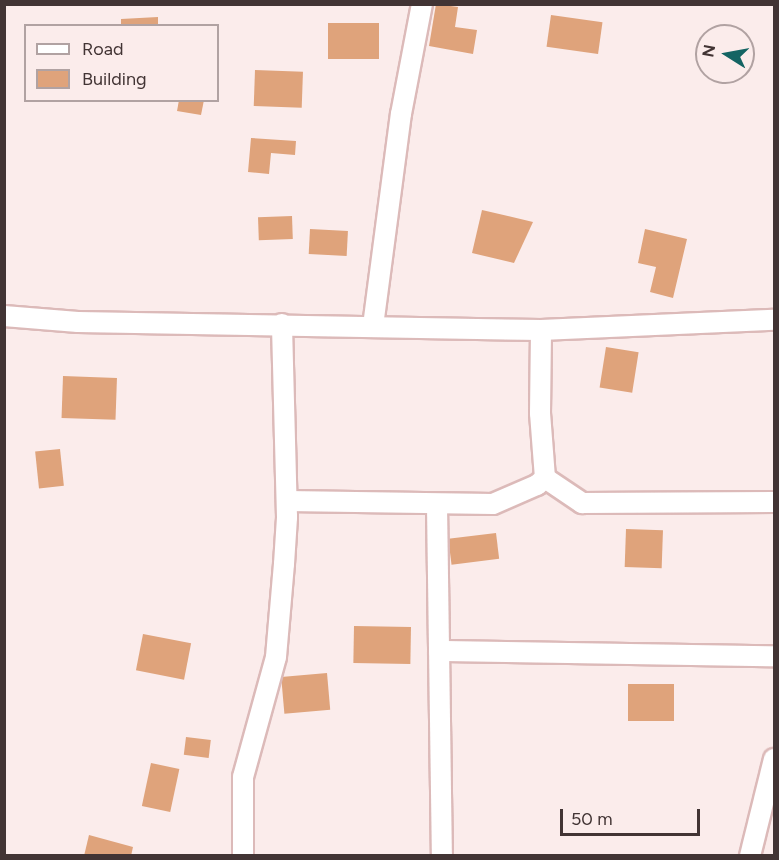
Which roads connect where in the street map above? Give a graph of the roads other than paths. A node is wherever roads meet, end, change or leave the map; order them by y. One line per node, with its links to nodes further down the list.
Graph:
1 (422, 4): 5 (street)
2 (4, 316): 4 (street)
3 (774, 320): 6 (street)
4 (282, 324): 5 (street); 8 (street)
5 (373, 326): 6 (street)
6 (541, 330): 7 (street)
7 (546, 478): 9 (street); 10 (street)
8 (287, 501): 10 (street); 14 (street)
9 (774, 502)
10 (437, 505): 11 (street)
11 (439, 651): 12 (street); 15 (street)
12 (774, 656)
13 (774, 759): 16 (street)
14 (243, 855)
15 (442, 855)
16 (750, 855)

